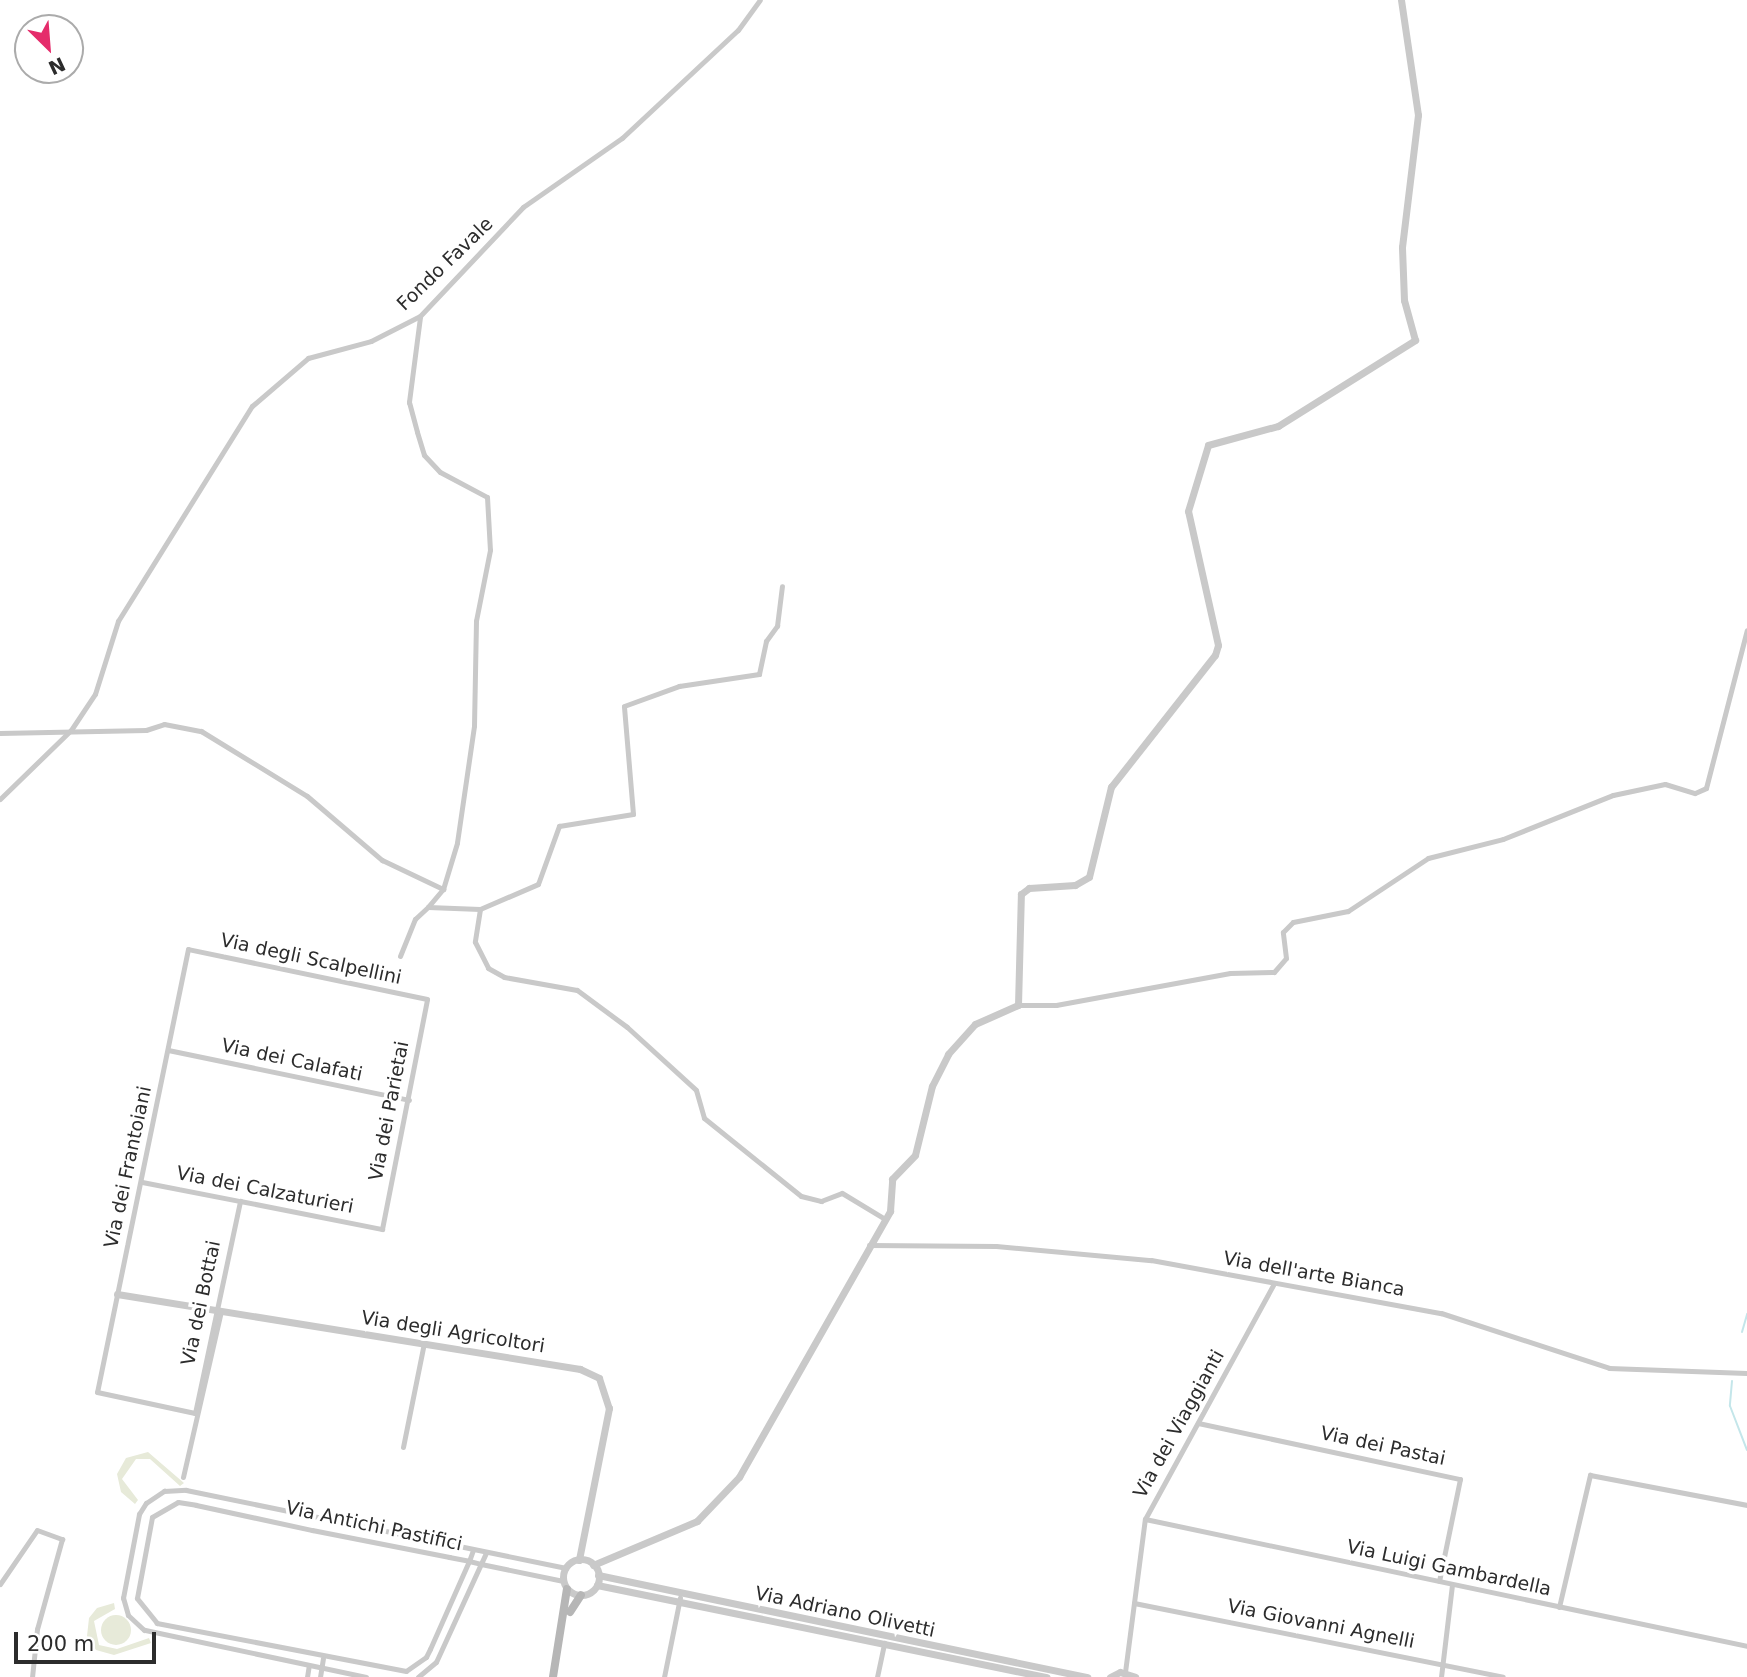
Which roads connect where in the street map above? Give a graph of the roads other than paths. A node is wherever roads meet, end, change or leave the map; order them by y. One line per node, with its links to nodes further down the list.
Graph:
1 (760, 0): 3 (street, Fondo Favale)
2 (1401, 0): 15 (street)
3 (420, 316): 6 (street, Fondo Favale); 9 (street)
4 (782, 586): 11 (street)
5 (1747, 630): 15 (street)
6 (71, 730): 7 (street); 8 (street, Fondo Favale); 9 (street)
7 (0, 733)
8 (0, 799)
9 (443, 889): 10 (street)
10 (428, 907): 11 (street); 13 (street)
11 (480, 909): 20 (street)
12 (188, 949): 14 (street, Via degli Scalpellini); 16 (street, Via dei Frantoiani)
13 (400, 956)
14 (427, 999): 17 (street, Via dei Parietai)
15 (1018, 1005): 20 (street)
16 (168, 1050): 17 (street, Via dei Calafati); 18 (street, Via dei Frantoiani)
17 (409, 1100): 21 (street, Via dei Parietai)
18 (142, 1182): 19 (street, Via dei Calzaturieri); 24 (street, Via dei Frantoiani)
19 (240, 1201): 21 (street, Via dei Calzaturieri); 25 (street, Via dei Bottai)
20 (885, 1219): 22 (street)
21 (382, 1229)
22 (869, 1245): 23 (street, Via dell'arte Bianca); 39 (street)
23 (1274, 1283): 27 (street, Via dell'arte Bianca); 29 (street, Via dei Viaggianti)
24 (117, 1294): 25 (street, Via degli Agricoltori); 28 (street, Via dei Frantoiani)
25 (217, 1310): 26 (street, Via degli Agricoltori); 28 (street, Via dei Bottai)
26 (424, 1343): 30 (street); 36 (street, Via degli Agricoltori)
27 (1747, 1373)
28 (195, 1413): 31 (street, Via dei Bottai)
29 (1198, 1423): 33 (street, Via dei Viaggianti); 42 (street, Via dei Pastai)
30 (403, 1447)
31 (183, 1477)
32 (1747, 1505): 51 (street)
33 (1145, 1519): 42 (street, Via Luigi Gambardella); 49 (street, Via dei Viaggianti)
34 (473, 1550): 35 (street, Via Antichi Pastifici); 37 (street); 57 (street, Via Antichi Pastifici)
35 (486, 1552): 38 (street); 40 (street, Via Antichi Pastifici)
36 (579, 1560): 39 (street); 40 (street)
37 (469, 1561): 38 (street, Via Antichi Pastifici); 54 (street, Via Antichi Pastifici); 58 (street)
38 (481, 1564): 45 (street, Via Antichi Pastifici); 65 (street)
39 (593, 1565): 41 (street)
40 (566, 1568): 45 (street)
41 (598, 1575): 46 (street); 48 (street, Via Adriano Olivetti)
42 (1439, 1581): 44 (street, Via Luigi Gambardella)
43 (0, 1584): 61 (street)
44 (1452, 1584): 51 (street, Via Luigi Gambardella); 56 (street)
45 (565, 1585): 47 (street); 50 (main road)
46 (597, 1585): 47 (street); 48 (street, Via Adriano Olivetti)
47 (581, 1595): 50 (main road)
48 (680, 1599): 52 (street, Via Adriano Olivetti); 67 (street); 70 (street, Via Adriano Olivetti)
49 (1134, 1603): 56 (street, Via Giovanni Agnelli); 60 (street, Via dei Viaggianti)
50 (569, 1606): 66 (main road)
51 (1559, 1607): 53 (street, Via Luigi Gambardella)
52 (884, 1643): 68 (street); 69 (street, Via Adriano Olivetti)
53 (1747, 1646)
54 (311, 1655): 55 (street); 57 (street)
55 (323, 1658): 58 (street); 59 (street)
56 (1443, 1665): 73 (street); 74 (street, Via Giovanni Agnelli)
57 (309, 1666): 59 (street); 62 (street)
58 (365, 1666): 64 (street)
59 (322, 1669): 63 (street); 64 (street)
60 (1125, 1672): 71 (street); 72 (street)
61 (32, 1677)
62 (307, 1677)
63 (320, 1677)
64 (364, 1677)
65 (418, 1677)
66 (555, 1677)
67 (666, 1677)
68 (877, 1677)
69 (1047, 1677)
70 (1087, 1677)
71 (1110, 1677)
72 (1135, 1677)
73 (1441, 1677)
74 (1503, 1677)

